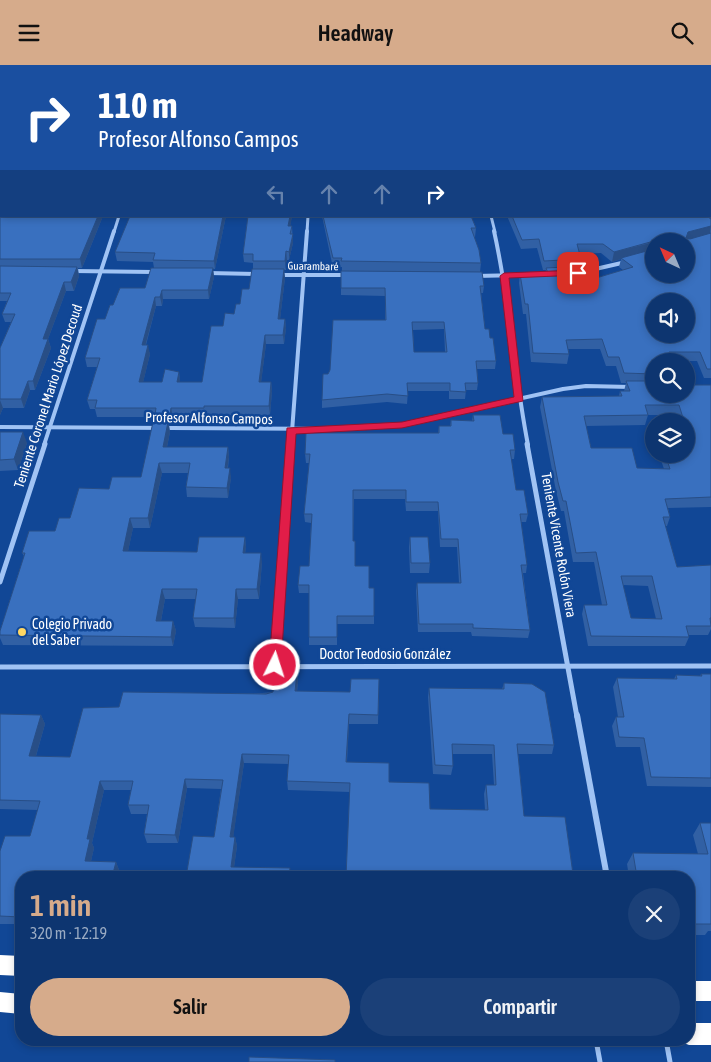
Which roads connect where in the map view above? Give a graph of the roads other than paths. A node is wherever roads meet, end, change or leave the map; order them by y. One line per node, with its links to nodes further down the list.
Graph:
1 (119, 217): 6 (street, Teniente Coronel Mario López Decoud)
2 (308, 217): 12 (street)
3 (491, 217): 16 (street, Teniente Vicente Rolón Viera)
4 (635, 259): 9 (street)
5 (68, 271): 6 (street)
6 (101, 271): 7 (street); 20 (street, Teniente Coronel Mario López Decoud)
7 (159, 273)
8 (198, 273): 10 (street)
9 (569, 273)
10 (266, 275)
11 (275, 275): 12 (street, Guarambaré)
12 (304, 275): 13 (street, Guarambaré); 21 (street)
13 (352, 275)
14 (532, 275): 16 (street)
15 (466, 276): 16 (street)
16 (504, 276): 18 (street, Teniente Vicente Rolón Viera)
17 (634, 387): 18 (street, Profesor Alfonso Campos)
18 (519, 399): 21 (street, Profesor Alfonso Campos); 24 (street, Teniente Vicente Rolón Viera)
19 (0, 427): 20 (street, Profesor Alfonso Campos)
20 (49, 427): 21 (street, Profesor Alfonso Campos); 22 (street, Teniente Coronel Mario López Decoud)
21 (291, 431): 23 (street)
22 (0, 583)
23 (275, 665): 24 (street, Doctor Teodosio González); 26 (street, Doctor Teodosio González)
24 (568, 665): 25 (street, Doctor Teodosio González); 27 (street, Teniente Vicente Rolón Viera)
25 (711, 666)
26 (0, 667)
27 (606, 871)
28 (0, 965): 29 (highway)
29 (15, 966)
30 (695, 992): 31 (highway)
31 (711, 993)
32 (0, 1002): 33 (highway)
33 (15, 1003)
34 (695, 1034): 35 (highway)
35 (711, 1034)
36 (597, 1046): 38 (lane)
37 (667, 1046): 39 (lane)
38 (600, 1062)
39 (670, 1062)

